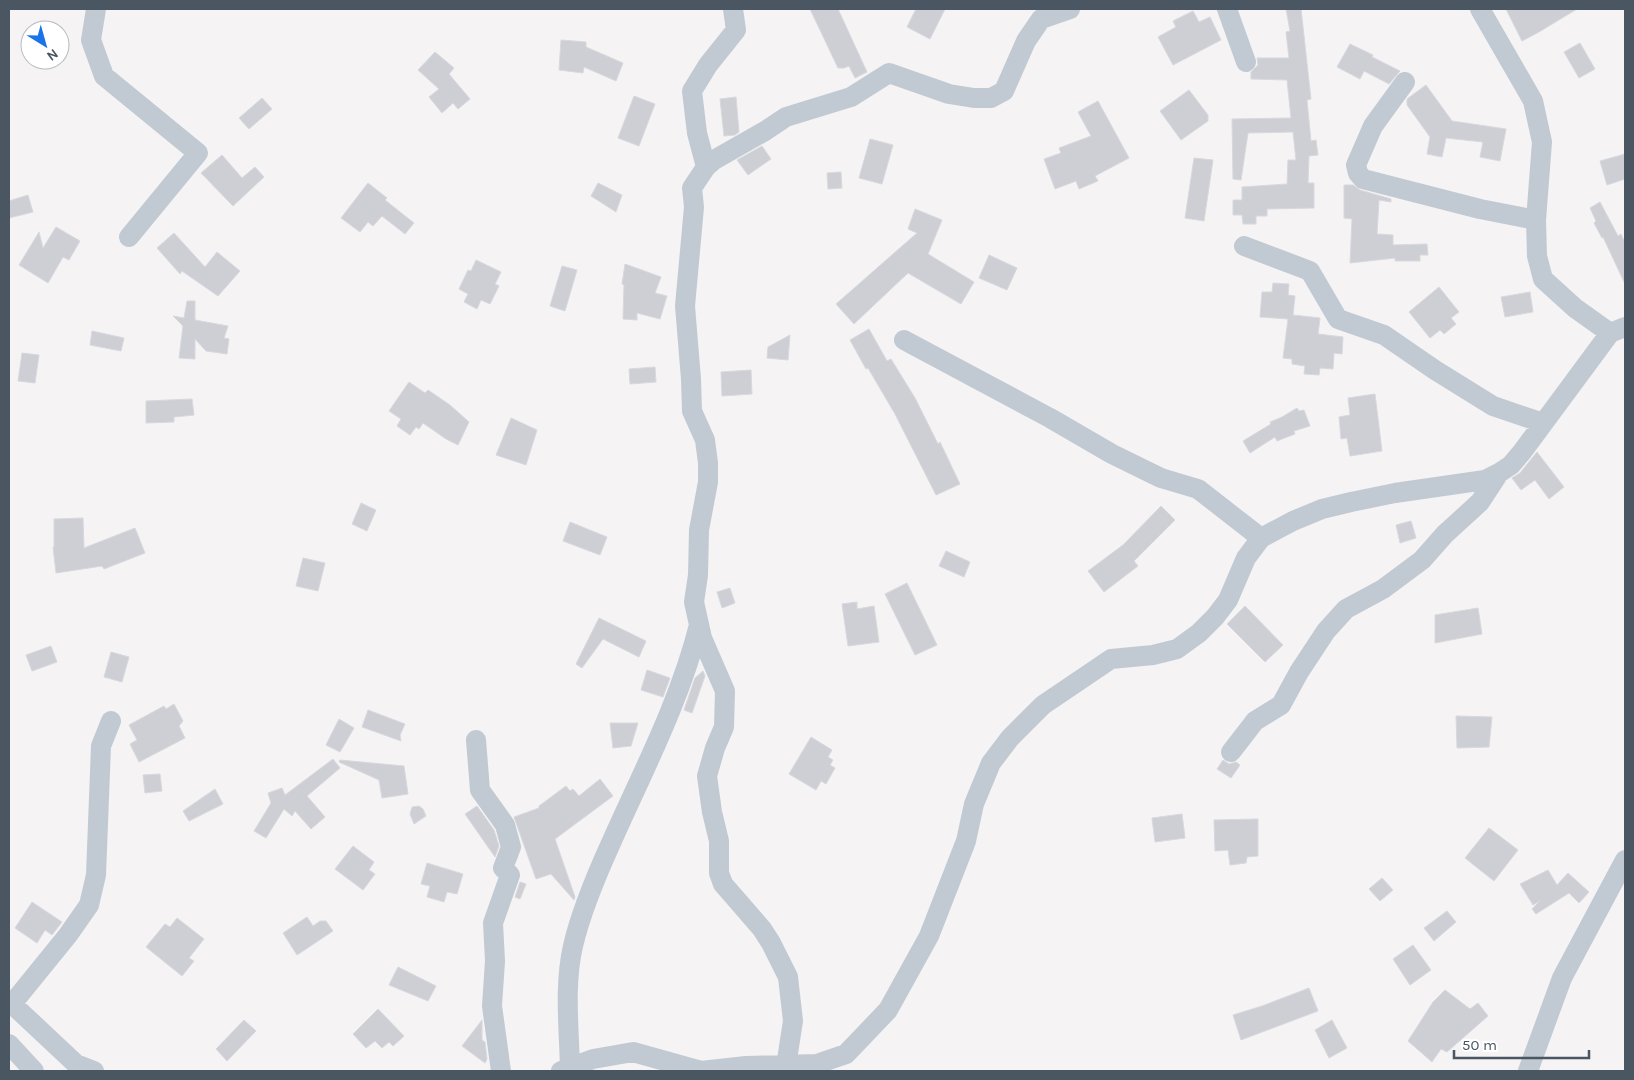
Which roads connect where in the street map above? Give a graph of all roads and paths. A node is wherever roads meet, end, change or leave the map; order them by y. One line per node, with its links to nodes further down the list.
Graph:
1 (96, 9): 10 (street)
2 (733, 9): 8 (street)
3 (1070, 9): 8 (street)
4 (1227, 9): 6 (street)
5 (1480, 9): 9 (street)
6 (1246, 62)
7 (1405, 82): 9 (street)
8 (706, 167): 17 (street)
9 (1536, 220): 12 (street)
10 (128, 237)
11 (1244, 246): 14 (street)
12 (1618, 330): 14 (street)
13 (904, 340): 16 (street)
14 (1543, 424): 15 (street)
15 (1499, 473): 16 (street); 20 (street)
16 (1261, 538): 23 (street)
17 (699, 625): 23 (street); 25 (street)
18 (111, 720): 27 (street)
19 (476, 740): 28 (street)
20 (1230, 752)
21 (1625, 860): 29 (street)
22 (9, 1044): 26 (street)
23 (786, 1066): 24 (street)
24 (746, 1069): 25 (street)
25 (565, 1070)
26 (34, 1071)
27 (94, 1071)
28 (501, 1071)
29 (1528, 1071)

